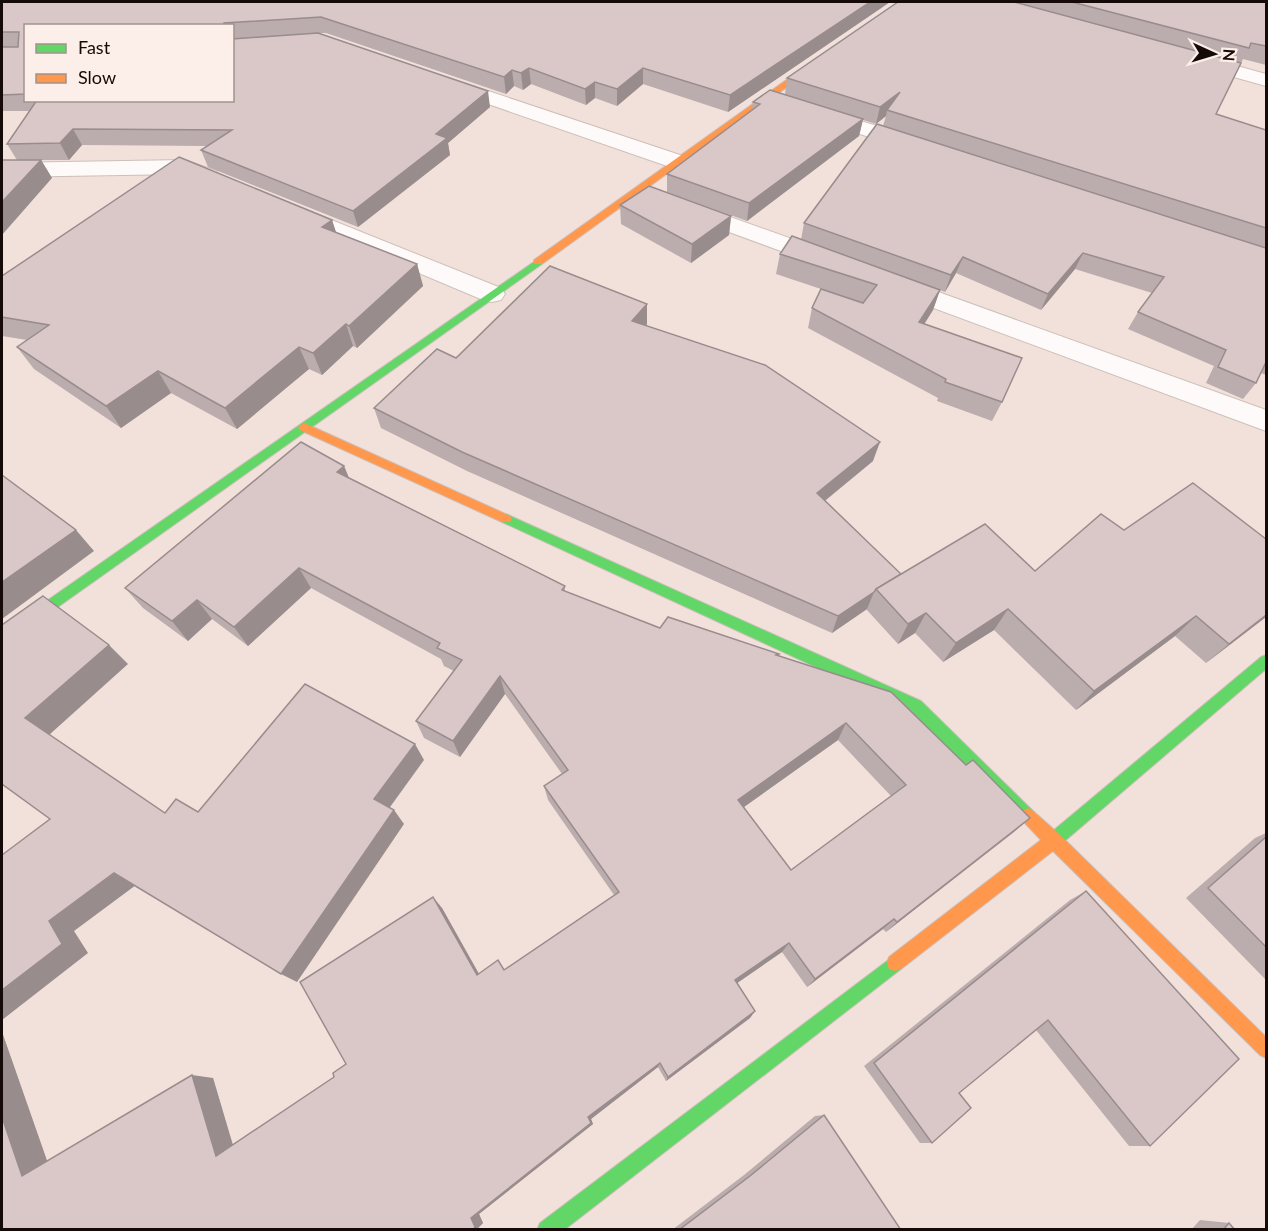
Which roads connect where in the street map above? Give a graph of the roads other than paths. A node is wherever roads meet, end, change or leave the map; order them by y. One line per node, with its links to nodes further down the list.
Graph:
1 (830, 52): 5 (street)
2 (1175, 55): 4 (street)
3 (424, 75): 7 (street)
4 (1266, 80)
5 (765, 97): 6 (street); 7 (street)
6 (936, 152)
7 (678, 162): 10 (street)
8 (2, 170): 9 (street)
9 (229, 185)
10 (639, 191): 12 (street); 13 (street)
11 (273, 203): 12 (street)
12 (492, 294): 14 (street)
13 (1266, 421)
14 (304, 427): 15 (street); 17 (street)
15 (2, 639)
16 (1266, 661): 17 (street)
17 (1054, 840): 18 (street); 19 (street)
18 (1266, 1049)
19 (547, 1230)

